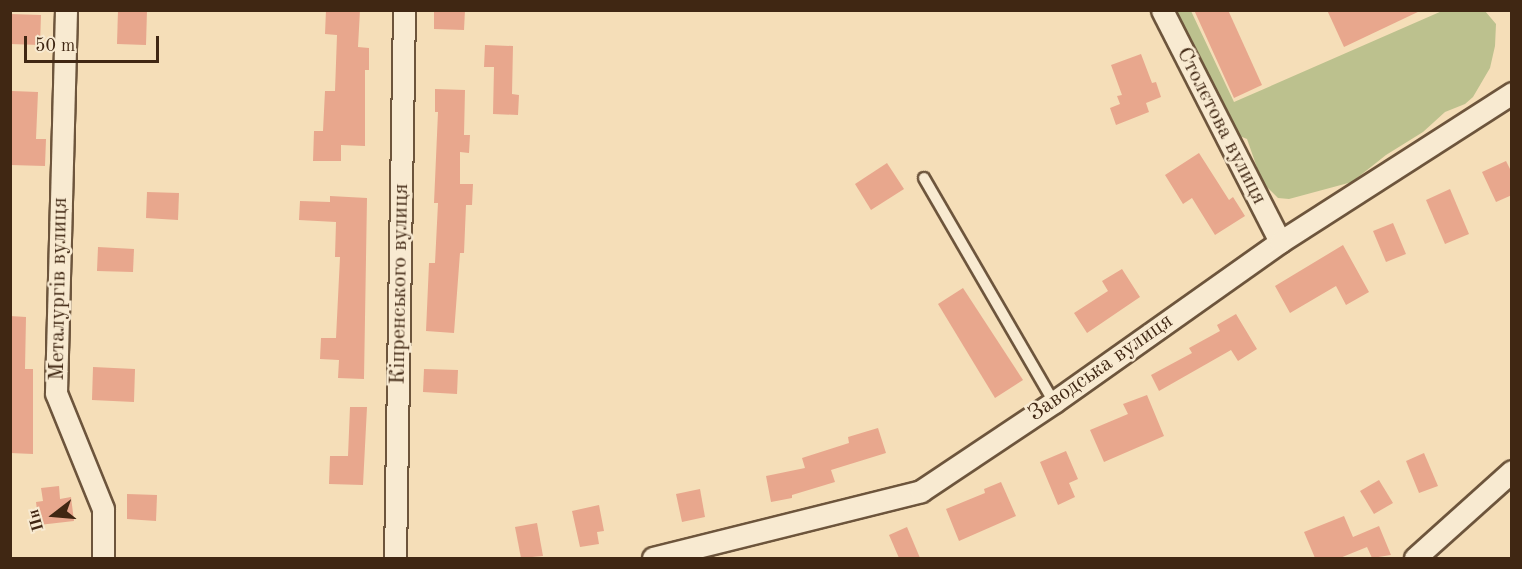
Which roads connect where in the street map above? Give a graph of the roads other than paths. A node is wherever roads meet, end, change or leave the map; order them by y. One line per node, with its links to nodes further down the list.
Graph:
1 (66, 10): 9 (street, Металургів вулиця)
2 (404, 10): 10 (street, Кіпренського вулиця)
3 (1162, 10): 6 (street, Столєтова вулиця)
4 (1512, 93): 6 (street, Заводська вулиця)
5 (924, 178): 7 (lane)
6 (1280, 242): 7 (street, Заводська вулиця)
7 (1054, 402): 11 (street, Заводська вулиця)
8 (1512, 471): 12 (street)
9 (103, 558)
10 (395, 558)
11 (653, 558)
12 (1415, 558)

